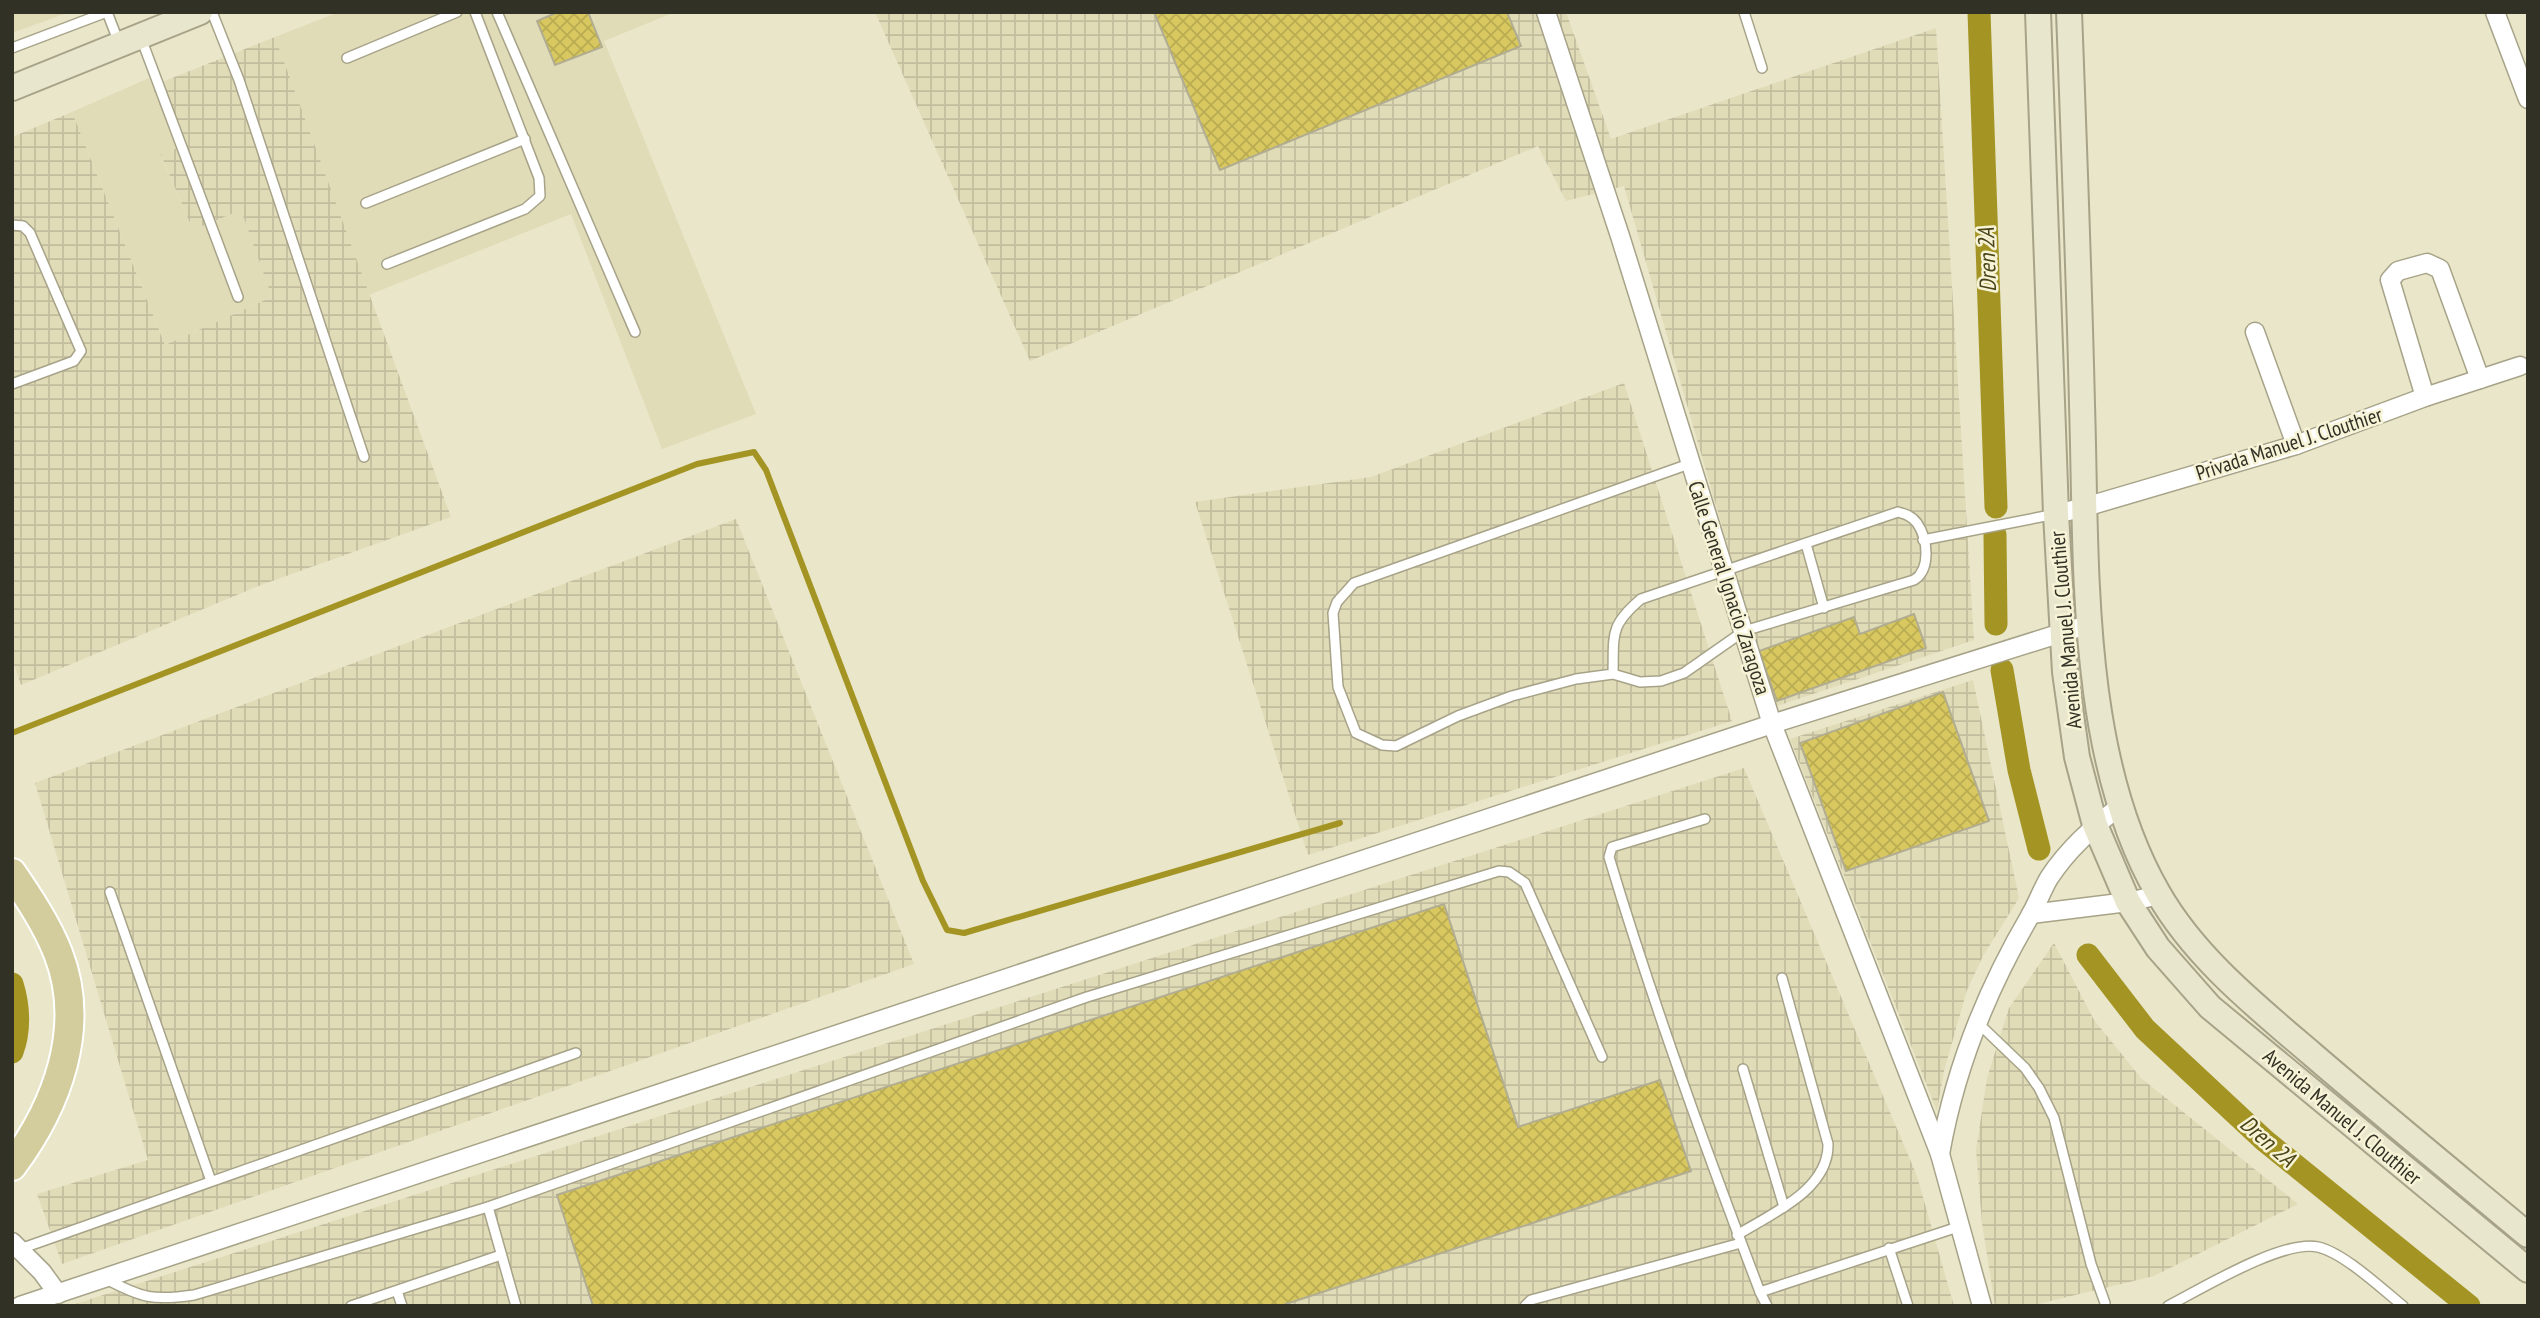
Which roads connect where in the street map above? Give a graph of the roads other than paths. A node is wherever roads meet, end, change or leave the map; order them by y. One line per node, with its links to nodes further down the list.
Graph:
1 (107, 12): 12 (lane); 13 (lane)
2 (200, 12): 12 (main road)
3 (212, 12): 30 (lane)
4 (457, 12): 14 (lane)
5 (475, 12): 18 (lane)
6 (497, 12): 23 (lane)
7 (1546, 12): 31 (street, Calle General Ignacio Zaragoza)
8 (1744, 12): 15 (lane)
9 (2038, 12): 33 (main road, Avenida Manuel J. Clouthier)
10 (2069, 12): 32 (main road, Avenida Manuel J. Clouthier)
11 (2495, 12): 17 (street)
12 (130, 40): 16 (main road); 22 (lane)
13 (12, 48)
14 (347, 58)
15 (1762, 68)
16 (12, 88)
17 (2528, 99)
18 (525, 139): 19 (lane); 21 (lane)
19 (366, 203)
20 (12, 225): 27 (lane)
21 (387, 264)
22 (238, 297)
23 (635, 331)
24 (2255, 332): 29 (street)
25 (2519, 366): 26 (street, Privada Manuel J. Clouthier)
26 (2480, 379): 28 (street, Privada Manuel J. Clouthier); 28 (street)
27 (12, 384)
28 (2425, 397): 29 (street, Privada Manuel J. Clouthier)
29 (2296, 445): 32 (street, Privada Manuel J. Clouthier)
30 (364, 457)
31 (1689, 464): 36 (street, Calle General Ignacio Zaragoza); 41 (lane)
32 (2085, 508): 33 (street, Privada Manuel J. Clouthier); 38 (main road, Avenida Manuel J. Clouthier)
33 (2056, 514): 34 (lane); 40 (main road, Avenida Manuel J. Clouthier)
34 (1923, 540): 35 (lane); 37 (lane)
35 (1806, 544): 36 (lane); 37 (lane)
36 (1726, 571): 39 (street, Calle General Ignacio Zaragoza); 41 (lane)
37 (1824, 608): 39 (lane)
38 (2090, 624): 40 (street); 43 (main road, Avenida Manuel J. Clouthier)
39 (1744, 631): 41 (lane); 42 (street, Calle General Ignacio Zaragoza)
40 (2062, 631): 42 (street); 45 (main road, Avenida Manuel J. Clouthier)
41 (1613, 674)
42 (1772, 724): 56 (street, Calle General Ignacio Zaragoza); 68 (street)
43 (2120, 806): 45 (street); 48 (main road, Avenida Manuel J. Clouthier)
44 (1705, 819): 63 (lane)
45 (2095, 825): 49 (main road, Avenida Manuel J. Clouthier); 50 (street)
46 (12, 873): 57 (main road)
47 (110, 892): 58 (lane)
48 (2159, 895): 49 (street); 62 (main road, Avenida Manuel J. Clouthier)
49 (2128, 902): 50 (street); 67 (main road, Avenida Manuel J. Clouthier)
50 (2031, 914): 52 (street)
51 (1782, 978): 60 (lane)
52 (1977, 1022): 56 (street); 72 (lane)
53 (576, 1053): 58 (lane)
54 (1602, 1057): 59 (lane)
55 (1743, 1069): 60 (lane)
56 (1940, 1154): 61 (street, Calle General Ignacio Zaragoza)
57 (12, 1166)
58 (211, 1181): 64 (lane)
59 (488, 1207): 66 (lane); 68 (lane)
60 (1784, 1207): 63 (lane)
61 (1961, 1226): 65 (lane); 80 (street, Calle General Ignacio Zaragoza)
62 (2528, 1235)
63 (1739, 1239): 70 (lane); 77 (lane)
64 (16, 1245): 71 (street)
65 (1889, 1248): 70 (lane); 79 (lane)
66 (501, 1255): 69 (lane); 76 (lane)
67 (2528, 1270)
68 (104, 1279): 71 (street)
69 (397, 1291): 74 (lane); 75 (lane)
70 (1760, 1292): 78 (lane)
71 (58, 1294): 73 (street)
72 (2105, 1303)
73 (20, 1306)
74 (351, 1306)
75 (402, 1306)
76 (516, 1306)
77 (1525, 1306)
78 (1767, 1306)
79 (1908, 1306)
80 (1982, 1306)
81 (2168, 1306): 82 (lane)
82 (2403, 1306)

